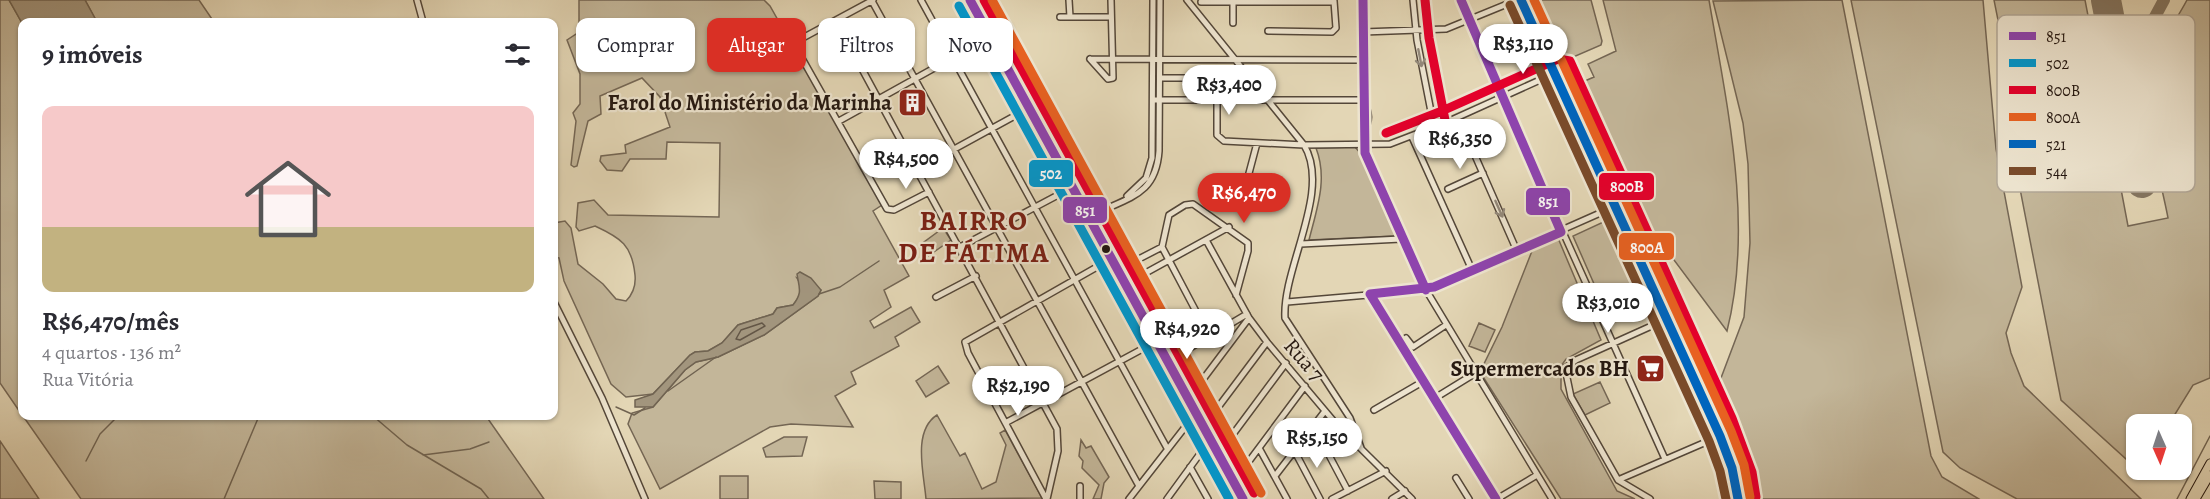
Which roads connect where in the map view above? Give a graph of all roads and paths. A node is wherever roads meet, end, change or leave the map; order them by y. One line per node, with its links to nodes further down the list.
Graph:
1 (417, 0): 22 (street)
2 (873, 0): 23 (street); 42 (street)
3 (921, 0): 24 (street)
4 (970, 0): 25 (street)
5 (978, 0): 51 (street)
6 (1070, 0): 20 (street)
7 (1111, 0): 21 (street)
8 (1153, 0): 34 (street)
9 (1161, 0): 34 (street)
10 (1187, 0): 26 (street)
11 (1363, 0): 31 (street)
12 (1413, 0): 32 (street)
13 (1461, 0): 27 (street)
14 (1519, 0): 27 (street); 37 (main road)
15 (1532, 0): 37 (main road)
16 (1201, 1): 18 (street); 26 (street)
17 (1334, 1): 18 (street); 30 (street)
18 (1233, 3): 28 (street)
19 (1060, 17): 20 (street)
20 (1070, 17): 21 (street)
21 (1112, 17): 33 (street)
22 (422, 18)
23 (841, 18)
24 (931, 18)
25 (980, 18)
26 (1201, 18): 35 (street)
27 (1468, 21): 32 (street); 45 (street)
28 (1233, 23)
29 (818, 30): 54 (street)
30 (1268, 31)
31 (1363, 32): 32 (street); 36 (street)
32 (1415, 32): 55 (street, one-way to 55)
33 (1112, 58): 33 (street); 34 (street)
34 (1158, 59): 35 (street); 43 (street); 47 (street)
35 (1236, 59): 36 (street); 50 (street)
36 (1363, 60): 48 (street)
37 (1558, 71): 45 (street); 69 (main road); 162 (main road)
38 (863, 72): 46 (street)
39 (927, 72): 42 (street)
40 (960, 72): 56 (street)
41 (1009, 72): 52 (street)
42 (915, 78): 46 (street); 61 (street)
43 (1160, 78): 44 (street); 47 (street)
44 (1229, 78)
45 (1502, 97): 53 (street); 74 (street)
46 (877, 99): 54 (street); 62 (street)
47 (1157, 100): 49 (street); 71 (street)
48 (1362, 100): 50 (street); 59 (street)
49 (1217, 101): 50 (street); 58 (street)
50 (1270, 102): 60 (street)
51 (1036, 105): 52 (street); 65 (street)
52 (1029, 108): 56 (street); 64 (street)
53 (1458, 117): 55 (street); 63 (street)
54 (839, 121): 67 (street)
55 (1434, 127): 57 (street)
56 (991, 129): 61 (street); 70 (street)
57 (1412, 136): 59 (street); 84 (street)
58 (1257, 143): 60 (street); 68 (street)
59 (1364, 144): 60 (street); 75 (street)
60 (1304, 145): 77 (street)
61 (954, 149): 62 (street); 72 (street)
62 (916, 170): 67 (street)
63 (1483, 173): 66 (street); 80 (street, one-way to 80)
64 (1072, 187): 65 (street); 70 (street); 81 (street)
65 (1080, 187): 71 (street)
66 (1448, 189)
67 (929, 192): 78 (street)
68 (1280, 200)
69 (1616, 206): 74 (street); 96 (main road)
70 (1035, 207): 72 (street); 86 (street)
71 (1095, 214): 87 (street)
72 (998, 226): 78 (street); 92 (street)
73 (1228, 227): 76 (street); 79 (street); 90 (street)
74 (1561, 232): 80 (street); 103 (street)
75 (1401, 239): 77 (street); 88 (street)
76 (1206, 240): 82 (street); 90 (street, Rua 7)
77 (1301, 244): 93 (street)
78 (960, 247): 85 (street)
79 (1162, 247): 82 (street); 83 (street)
80 (1517, 251): 84 (street)
81 (1111, 259): 86 (street); 101 (street)
82 (1169, 260): 87 (street); 99 (street)
83 (1132, 262)
84 (1472, 270): 88 (street)
85 (976, 276): 91 (street); 97 (street)
86 (1074, 280): 92 (street); 105 (street)
87 (1131, 281): 101 (street)
88 (1426, 290): 89 (street); 98 (street)
89 (1370, 294): 93 (street); 109 (street)
90 (1236, 295): 95 (street, Rua 7)
91 (936, 297)
92 (1038, 300): 97 (street); 108 (street)
93 (1287, 302): 125 (street)
94 (558, 310): 145 (street)
95 (1248, 316): 99 (street); 102 (street, Rua 7); 112 (street)
96 (1667, 319): 103 (street); 121 (main road)
97 (1000, 321): 114 (street); 118 (street)
98 (1446, 325): 100 (street); 107 (street)
99 (1209, 336): 104 (street)
100 (1406, 338)
101 (1159, 340): 104 (street); 105 (street); 111 (street)
102 (1267, 342): 106 (street, Rua 7); 119 (street)
103 (1612, 345): 128 (street); 137 (street)
104 (1173, 358): 112 (street)
105 (1119, 362): 108 (street); 123 (street)
106 (1286, 363): 110 (street, Rua 7); 126 (street)
107 (1474, 374): 113 (street); 132 (street)
108 (1081, 381): 114 (street); 140 (street)
109 (1424, 381): 113 (street); 115 (street)
110 (1305, 386): 116 (street, Rua 7); 124 (street)
111 (1184, 392): 112 (street); 117 (street)
112 (1192, 393): 119 (street)
113 (1435, 398): 158 (street)
114 (1043, 402): 118 (street); 146 (street)
115 (1374, 410)
116 (1325, 411): 120 (street); 125 (street, Rua 7)
117 (1196, 413): 122 (street); 123 (street)
118 (1007, 422): 146 (street)
119 (1207, 422): 126 (street)
120 (1312, 425): 127 (street); 141 (street)
121 (1720, 436): 128 (street); 161 (main road)
122 (1210, 440): 130 (street); 138 (street)
123 (1167, 448): 140 (street)
124 (1259, 448): 134 (street); 135 (street)
125 (1361, 448): 131 (street, Rua 7)
126 (1222, 449): 134 (street)
127 (1294, 450): 135 (street); 153 (street)
128 (1665, 459): 137 (street)
129 (2210, 463): 163 (main road)
130 (1190, 467): 143 (street); 149 (street)
131 (1386, 471): 141 (street); 142 (street, Rua 7)
132 (1537, 475): 158 (street); 159 (street)
133 (2210, 475): 164 (main road)
134 (1238, 476): 138 (street); 151 (street)
135 (1275, 476): 152 (street)
136 (1456, 478): 157 (street)
137 (1618, 480): 160 (street)
138 (1233, 481): 150 (street)
139 (1080, 486): 147 (street)
140 (1139, 486): 144 (street)
141 (1348, 490): 154 (street)
142 (1405, 491): 155 (street); 156 (street, Rua 7)
143 (1173, 496): 148 (street)
144 (1130, 498)
145 (645, 499)
146 (1047, 499)
147 (1080, 499)
148 (1167, 499)
149 (1208, 499)
150 (1243, 499)
151 (1250, 499)
152 (1287, 499)
153 (1320, 499)
154 (1332, 499)
155 (1392, 499)
156 (1412, 499)
157 (1469, 499)
158 (1495, 499)
159 (1552, 499)
160 (1650, 499)
161 (1738, 499)
162 (1744, 499)
163 (2190, 499)
164 (2196, 499)

